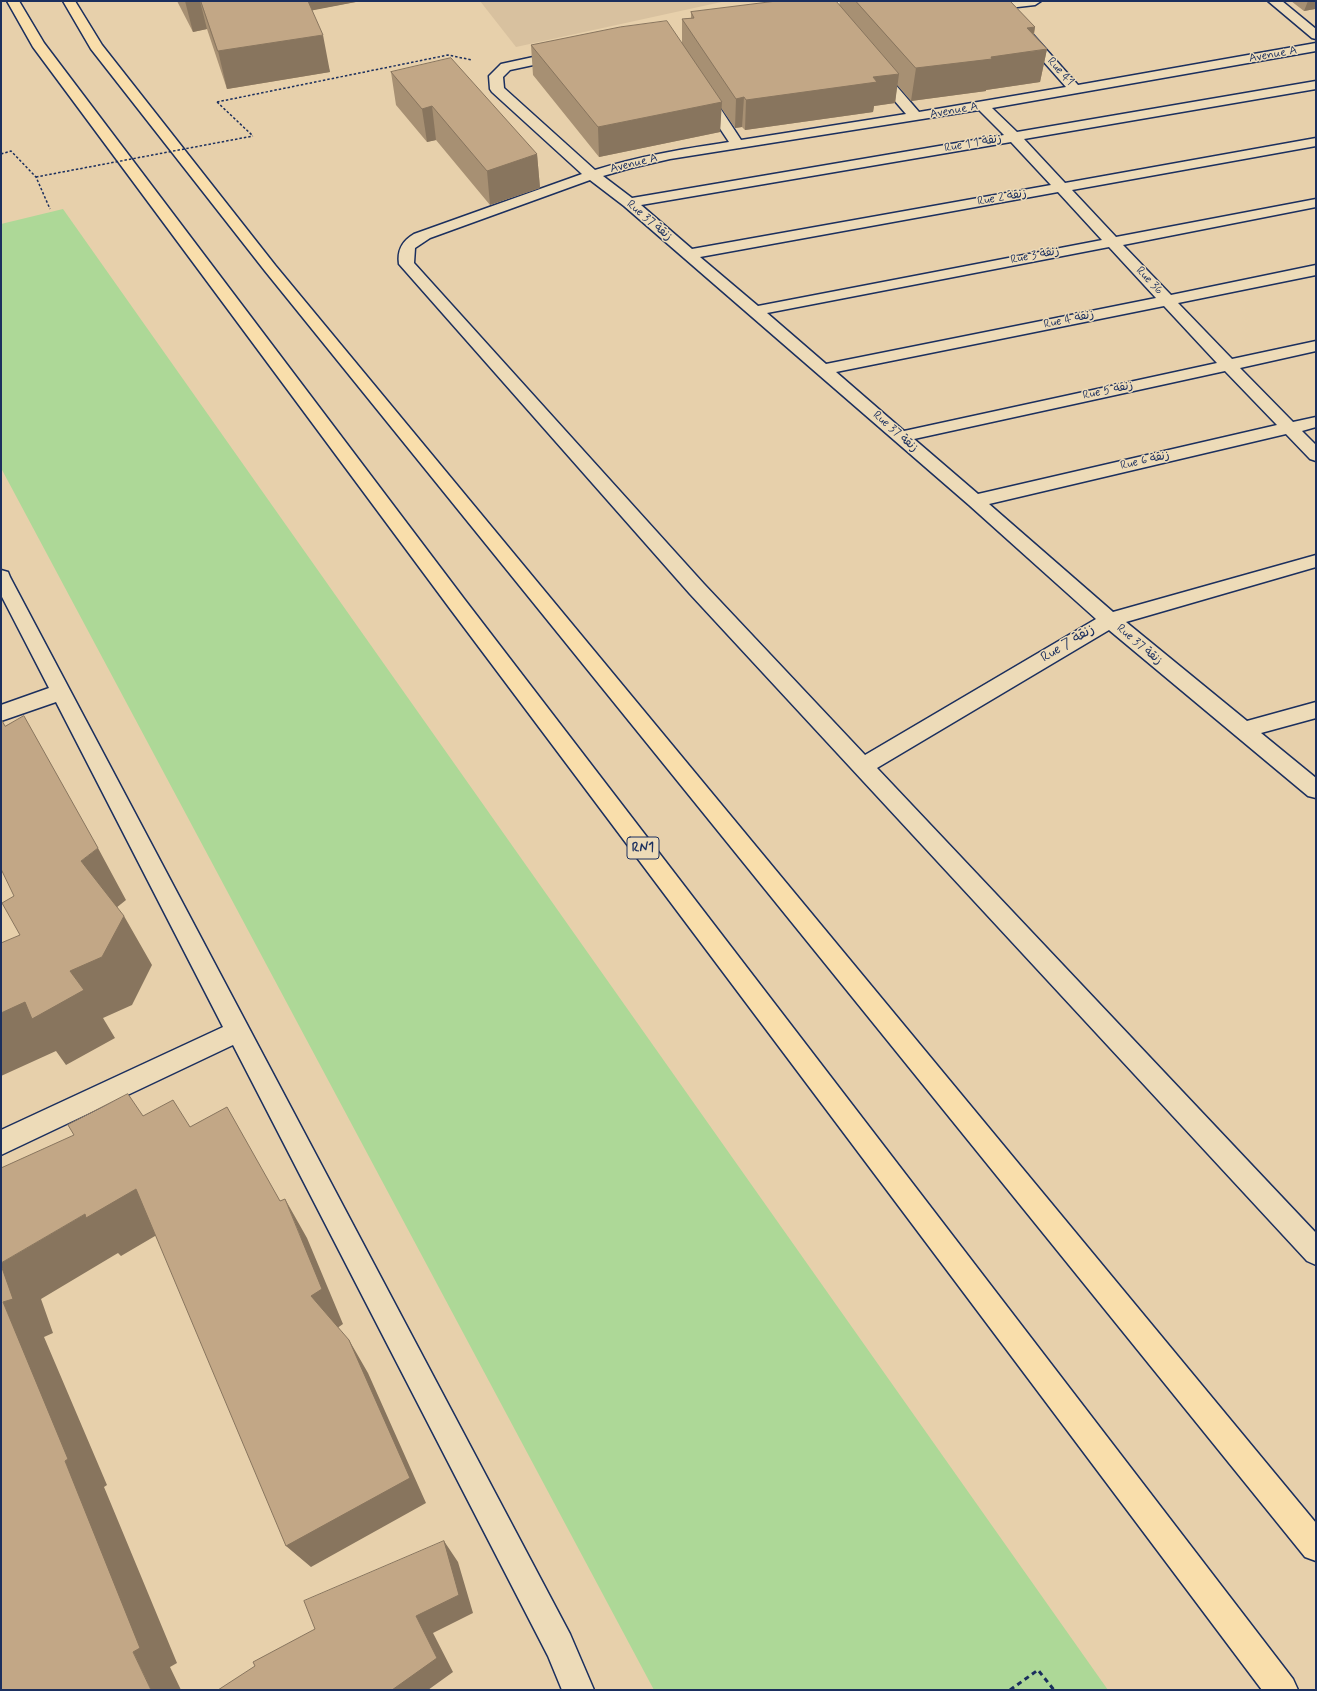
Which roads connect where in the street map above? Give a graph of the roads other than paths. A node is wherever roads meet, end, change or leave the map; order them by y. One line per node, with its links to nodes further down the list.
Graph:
1 (5, 1): 12 (highway)
2 (13, 1): 12 (highway, RN1)
3 (69, 1): 53 (highway)
4 (846, 1): 8 (street)
5 (1036, 1): 7 (street)
6 (1274, 1): 11 (street)
7 (999, 4): 18 (street, Rue 41)
8 (821, 6): 9 (street); 10 (street)
9 (798, 11)
10 (831, 18)
11 (1316, 35)
12 (38, 44): 55 (highway, RN1)
13 (1316, 47): 18 (street, Avenue A)
14 (572, 53): 24 (street, Rue 37 زنقة)
15 (866, 59): 20 (street)
16 (695, 81): 23 (street)
17 (1316, 85): 21 (street, Rue 1 زنقة 1)
18 (1076, 89): 19 (street, Avenue A)
19 (982, 106): 20 (street, Avenue A); 21 (street, Rue 36)
20 (916, 117): 23 (street, Avenue A)
21 (1014, 137): 25 (street, Rue 36); 26 (street, Rue 1 زنقة 1)
22 (1316, 142): 25 (street, Rue 2 زنقة)
23 (737, 144): 24 (street, Avenue A)
24 (592, 175): 26 (street, Rue 37 زنقة); 48 (street, Avenue A)
25 (1062, 188): 28 (street, Rue 36); 29 (street, Rue 2 زنقة)
26 (629, 203): 29 (street, Rue 37 زنقة)
27 (1316, 203): 28 (street, Rue 3 زنقة)
28 (1111, 241): 31 (street, Rue 36); 32 (street, Rue 3 زنقة)
29 (689, 254): 32 (street, Rue 37 زنقة)
30 (1316, 270): 31 (street, Rue 4 زنقة)
31 (1167, 300): 34 (street, Rue 36); 35 (street, Rue 4 زنقة)
32 (754, 311): 35 (street, Rue 37 زنقة)
33 (1316, 346): 34 (street, Rue 5 زنقة)
34 (1227, 364): 37 (street, Rue 36); 38 (street, Rue 5 زنقة)
35 (823, 370): 38 (street, Rue 37 زنقة)
36 (1316, 422): 37 (street, Rue 6 زنقة)
37 (1290, 428): 39 (street, Rue 36); 40 (street, Rue 6 زنقة)
38 (900, 437): 40 (street, Rue 37 زنقة)
39 (1316, 455)
40 (975, 500): 43 (street, Rue 37 زنقة)
41 (1316, 561): 43 (street, Rue 7 زنقة)
42 (1, 577): 44 (street)
43 (1110, 620): 47 (street, Rue 37 زنقة); 48 (street, Rue 7 زنقة)
44 (61, 692): 46 (street); 50 (street)
45 (1316, 710): 47 (street)
46 (1, 713)
47 (1242, 730): 49 (street, Rue 37 زنقة)
48 (863, 766): 52 (street)
49 (1316, 790)
50 (239, 1031): 51 (street); 54 (street)
51 (1, 1143)
52 (1316, 1252)
53 (1316, 1546)
54 (578, 1690)
55 (1282, 1690)

